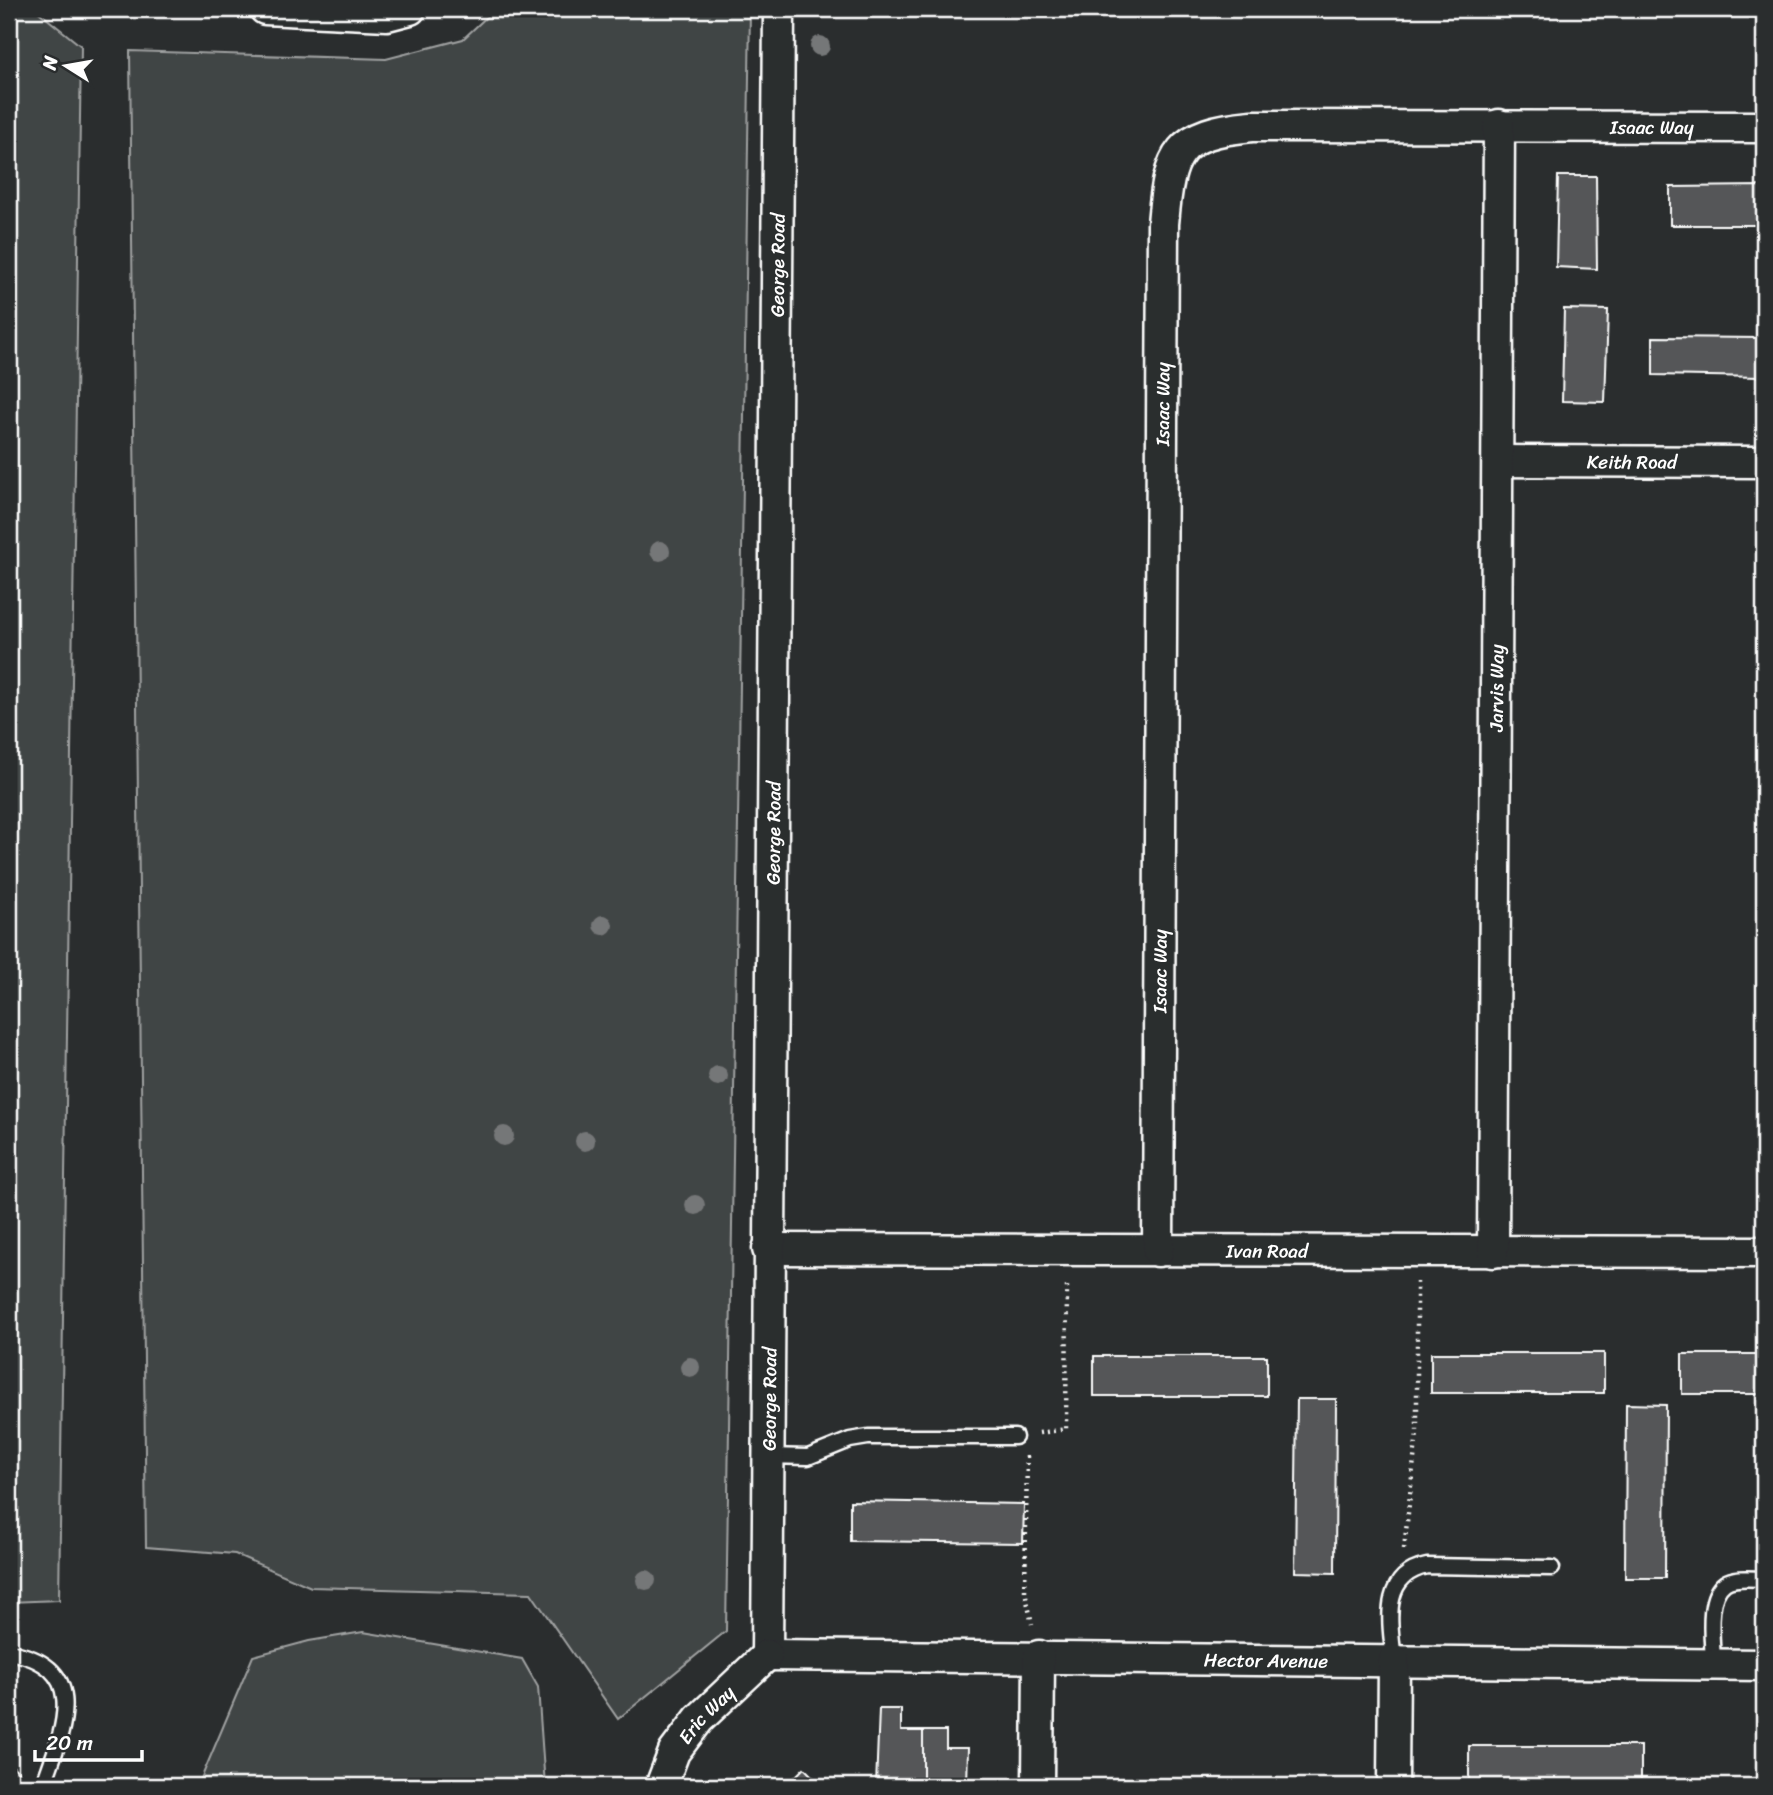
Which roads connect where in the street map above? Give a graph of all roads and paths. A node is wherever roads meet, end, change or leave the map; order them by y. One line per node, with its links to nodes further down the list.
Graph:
1 (265, 9): 2 (street)
2 (410, 9)
3 (779, 9): 8 (street, George Road)
4 (1499, 125): 5 (street, Isaac Way); 6 (street, Jarvis Way); 10 (street, Isaac Way)
5 (1764, 127)
6 (1499, 461): 7 (street, Keith Road); 12 (street, Jarvis Way)
7 (1764, 462)
8 (768, 1249): 9 (street, Ivan Road); 15 (street, George Road)
9 (1068, 1251): 10 (street, Ivan Road); 14 (path)
10 (1158, 1251): 11 (street, Ivan Road)
11 (1415, 1252): 12 (street, Ivan Road); 17 (path)
12 (1493, 1252): 13 (street, Ivan Road)
13 (1764, 1252)
14 (1015, 1437): 15 (lane); 21 (path)
15 (768, 1456): 20 (street, George Road)
16 (1552, 1568): 17 (lane)
17 (1401, 1578): 22 (lane)
18 (1764, 1579): 23 (lane)
19 (9, 1652): 25 (lane)
20 (767, 1655): 21 (street, Hector Avenue); 26 (street, Eric Way)
21 (1039, 1656): 22 (street, Hector Avenue); 27 (street)
22 (1394, 1660): 23 (street, Hector Avenue); 28 (street)
23 (1713, 1664): 24 (street, Hector Avenue)
24 (1764, 1665)
25 (43, 1786)
26 (661, 1786)
27 (1038, 1786)
28 (1393, 1786)

